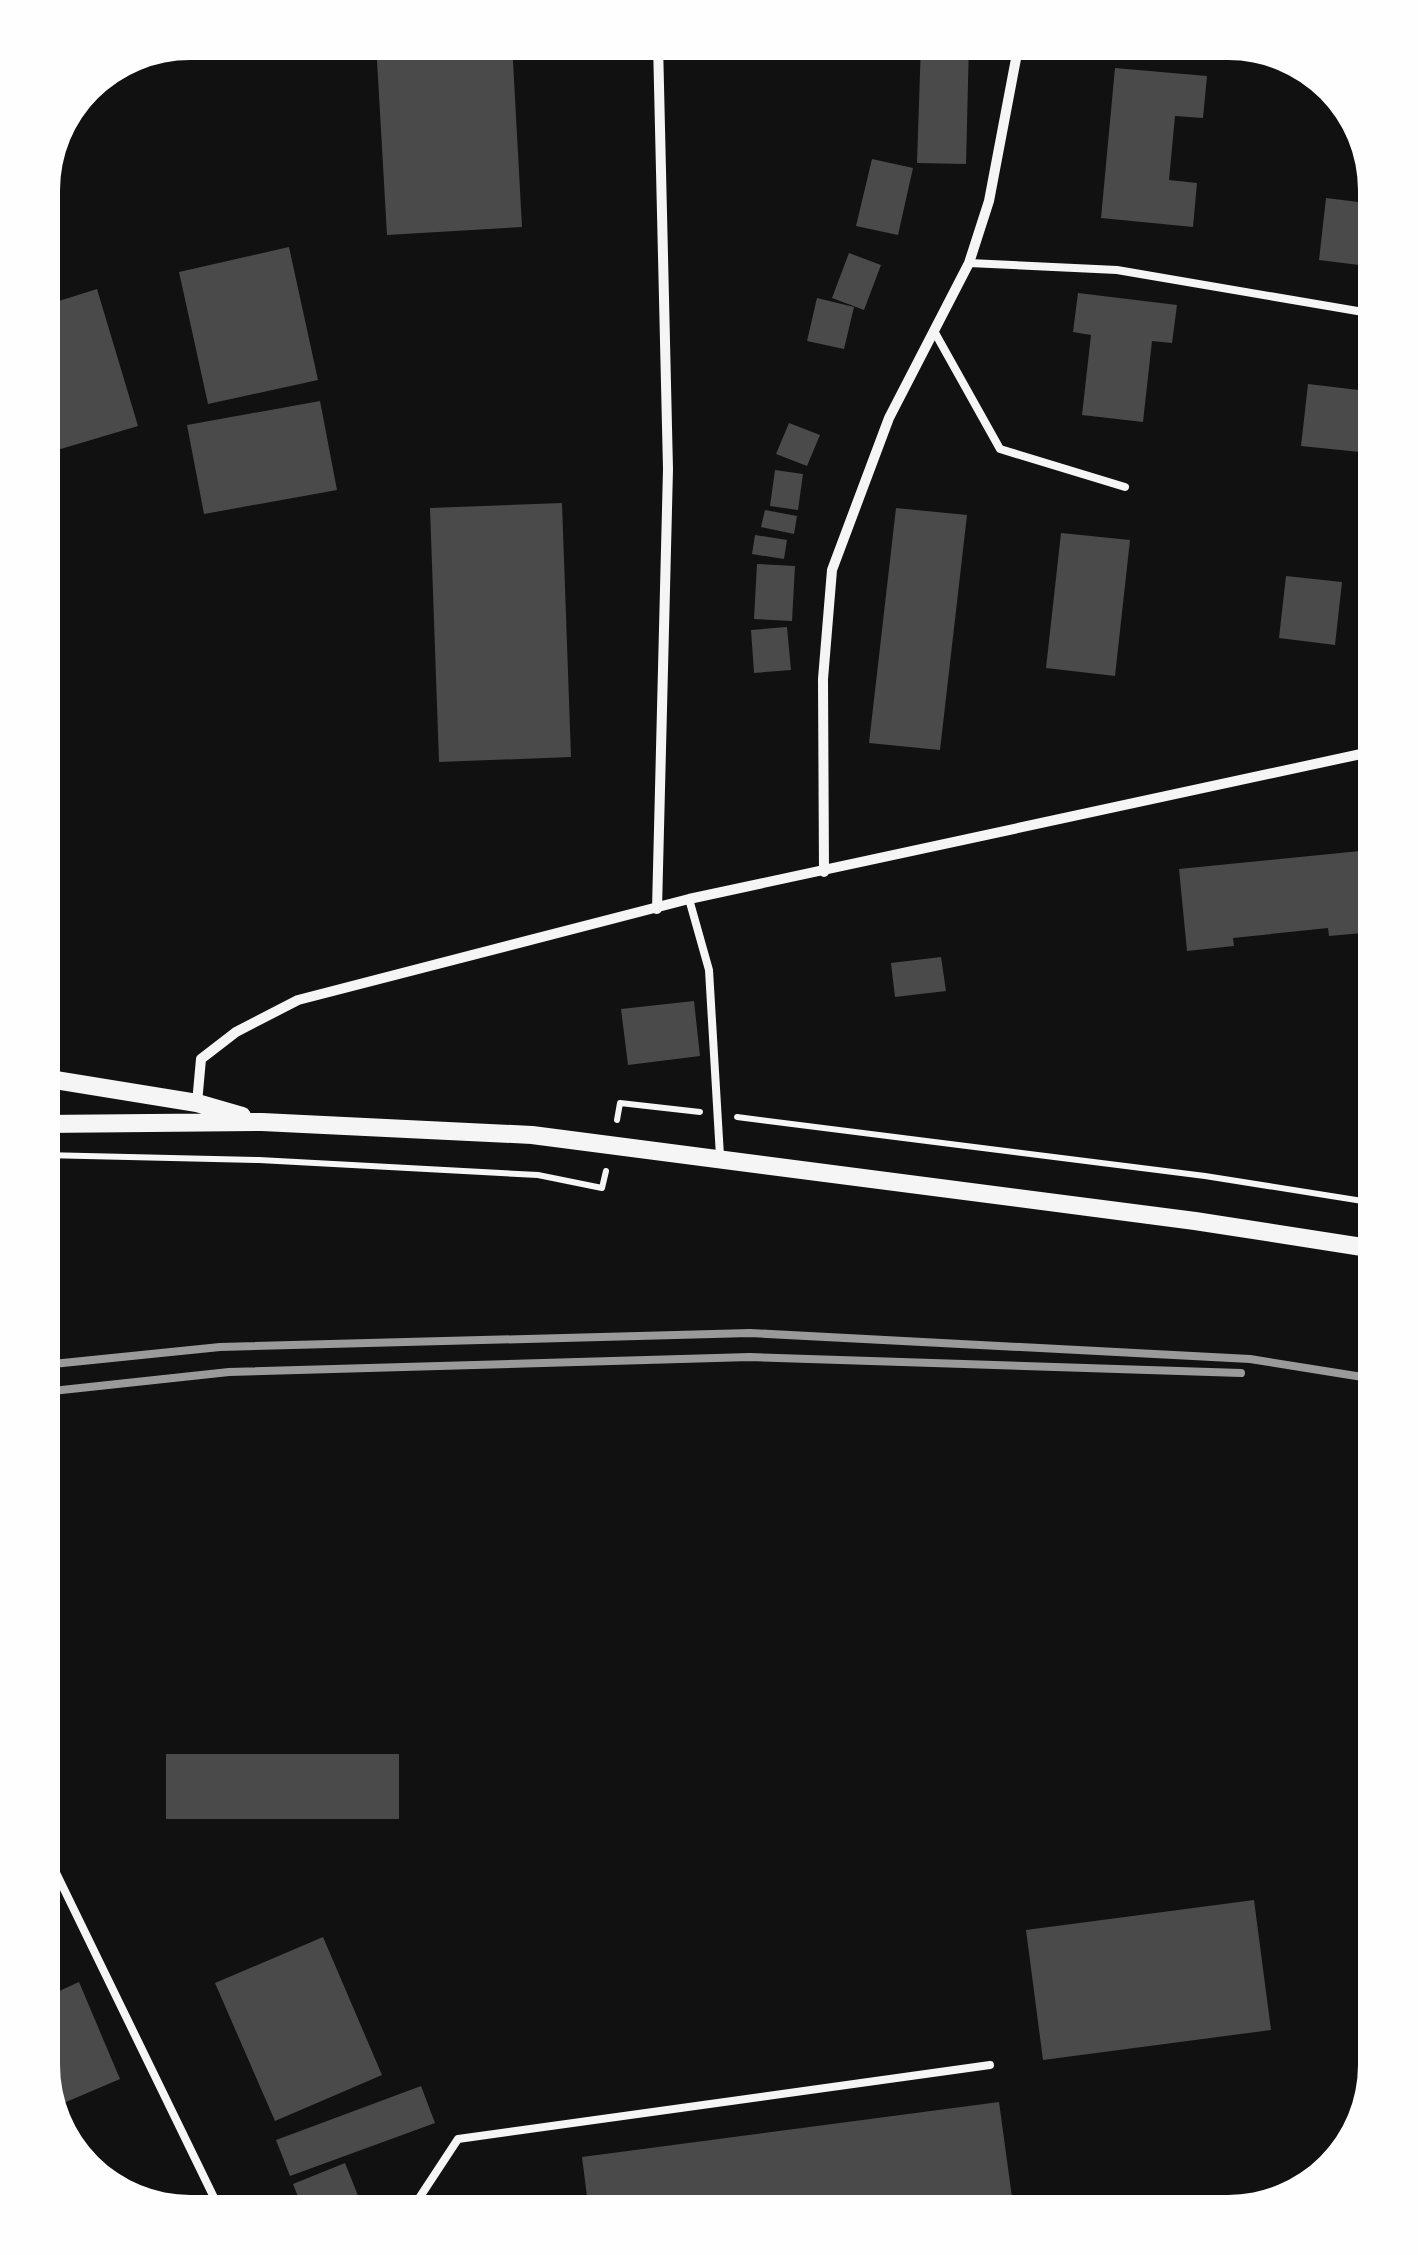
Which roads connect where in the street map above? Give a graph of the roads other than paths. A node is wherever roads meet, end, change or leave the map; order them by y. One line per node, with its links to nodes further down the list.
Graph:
1 (658, 60): 10 (street)
2 (1016, 60): 3 (street)
3 (969, 262): 4 (lane); 5 (street)
4 (1358, 311)
5 (934, 331): 6 (lane); 8 (street)
6 (1125, 487)
7 (1358, 755): 8 (street)
8 (824, 872): 9 (street)
9 (690, 899): 10 (street); 15 (lane)
10 (658, 909): 12 (street)
11 (60, 1081): 12 (street)
12 (197, 1103): 13 (street)
13 (262, 1122): 14 (street); 15 (street)
14 (60, 1124)
15 (721, 1161): 16 (street)
16 (1358, 1246)
17 (60, 1883): 19 (lane)
18 (990, 2066): 20 (lane)
19 (213, 2195)
20 (421, 2195)

